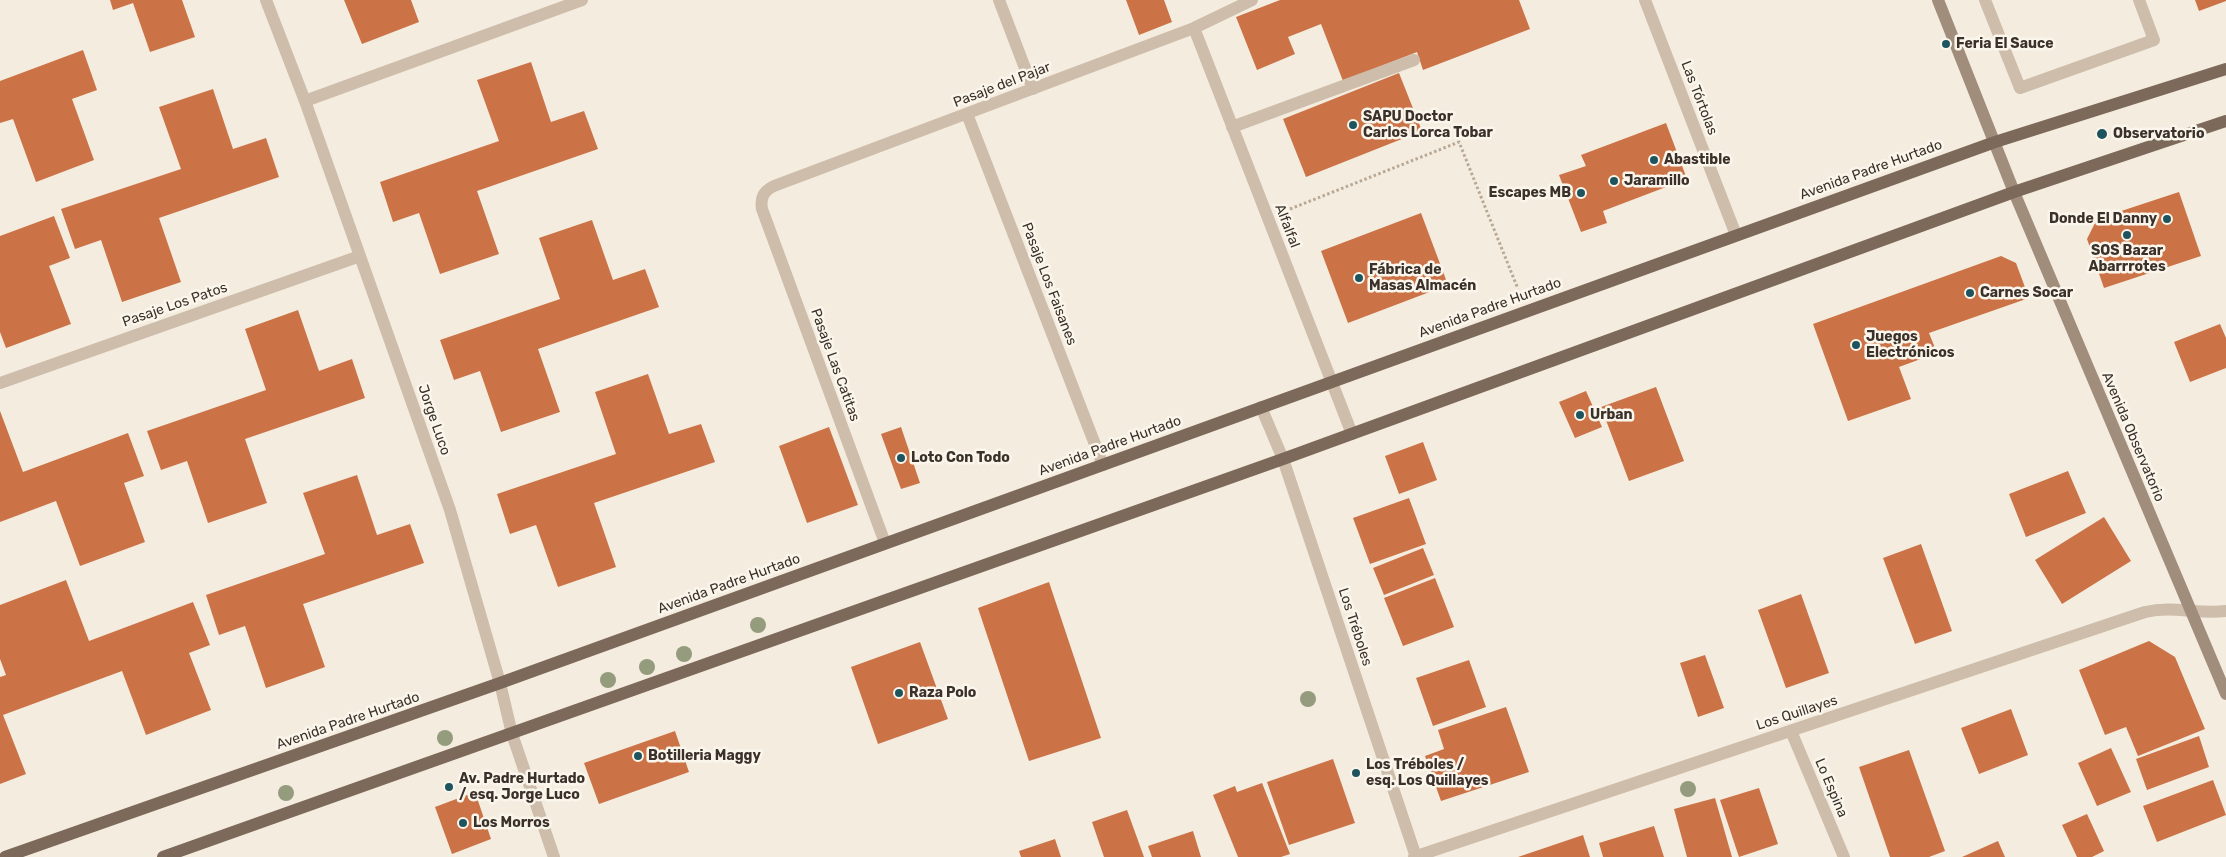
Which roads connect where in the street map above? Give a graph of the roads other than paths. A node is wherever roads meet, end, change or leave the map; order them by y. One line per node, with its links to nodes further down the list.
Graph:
1 (266, 0): 13 (street, Jorge Luco)
2 (582, 0): 13 (street)
3 (999, 0): 12 (street)
4 (1252, 0): 9 (street, Pasaje del Pajar)
5 (1645, 0): 20 (street, Las Tórtolas)
6 (1938, 0): 17 (main road)
7 (1985, 0): 8 (street)
8 (2139, 0)
9 (1194, 28): 12 (street, Pasaje del Pajar); 16 (street, Alfalfal)
10 (1414, 60): 16 (street)
11 (2226, 69): 17 (main road, Avenida Padre Hurtado)
12 (1033, 89): 14 (street, Pasaje del Pajar)
13 (305, 101): 21 (street, Jorge Luco)
14 (967, 114): 19 (street, Pasaje del Pajar); 27 (street, Pasaje Los Faisanes)
15 (2226, 121): 18 (main road)
16 (1232, 127): 22 (street, Alfalfal)
17 (1995, 142): 18 (main road, Avenida Observatorio); 20 (main road, Avenida Padre Hurtado)
18 (2014, 192): 25 (main road); 29 (main road, Avenida Observatorio)
19 (762, 196): 28 (street, Pasaje Las Catitas)
20 (1736, 235): 22 (main road, Avenida Padre Hurtado)
21 (360, 256): 23 (street, Pasaje Los Patos); 31 (street, Jorge Luco)
22 (1332, 382): 24 (main road, Avenida Padre Hurtado); 25 (street, Alfalfal)
23 (0, 383)
24 (1261, 407): 26 (street, Los Tréboles); 27 (main road, Avenida Padre Hurtado)
25 (1352, 434): 26 (main road)
26 (1283, 460): 34 (main road); 38 (street, Los Tréboles)
27 (1103, 465): 28 (main road, Avenida Padre Hurtado)
28 (885, 544): 31 (main road, Avenida Padre Hurtado)
29 (2191, 611): 30 (street, Los Quillayes); 32 (main road, Avenida Observatorio); 33 (street, Los Quillayes)
30 (2226, 612)
31 (500, 683): 34 (street, Jorge Luco); 35 (main road, Avenida Padre Hurtado)
32 (2226, 694)
33 (1791, 730): 38 (street, Los Quillayes); 39 (street, Lo Espina)
34 (512, 734): 36 (main road); 37 (street, Jorge Luco)
35 (5, 857)
36 (164, 857)
37 (554, 857)
38 (1415, 857)
39 (1844, 857)

